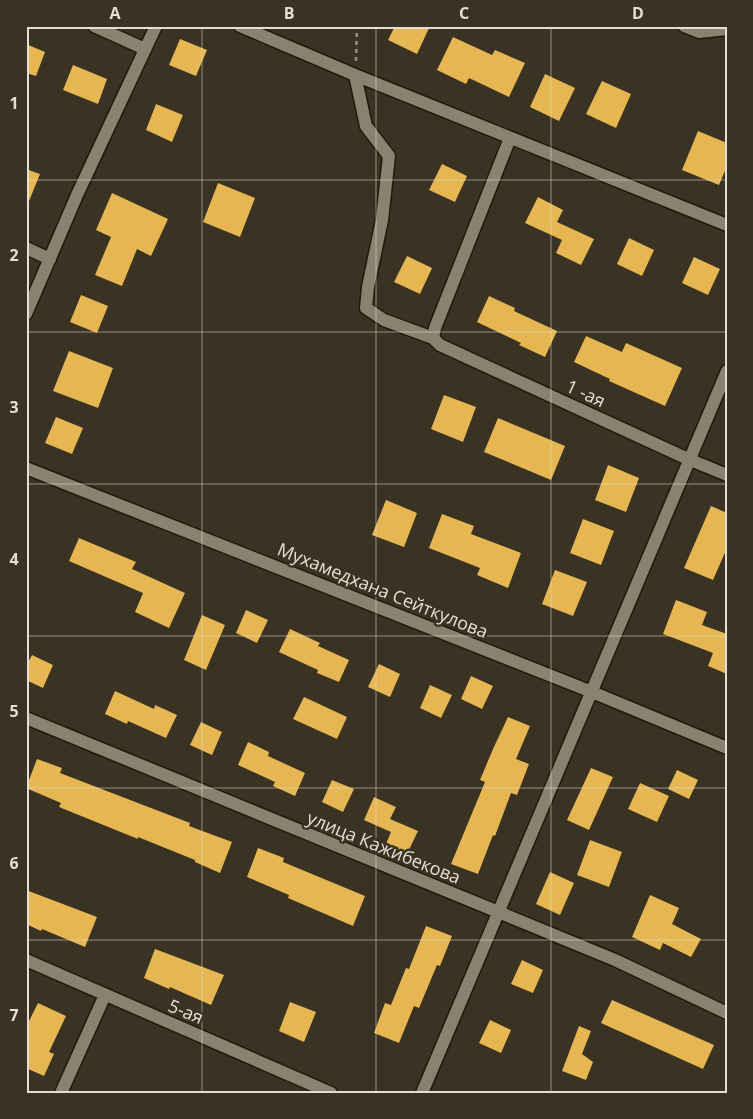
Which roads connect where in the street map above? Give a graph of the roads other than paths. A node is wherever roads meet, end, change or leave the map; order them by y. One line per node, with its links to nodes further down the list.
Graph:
1 (94, 26): 6 (street)
2 (156, 26): 6 (street)
3 (240, 26): 7 (street)
4 (684, 26): 5 (street)
5 (727, 29)
6 (145, 49): 11 (street)
7 (355, 75): 8 (street); 13 (street, 1 -ая)
8 (510, 138): 9 (street); 13 (street)
9 (727, 225)
10 (26, 248): 11 (street)
11 (50, 259): 12 (street)
12 (26, 314)
13 (433, 338): 15 (street, 1 -ая)
14 (727, 370): 15 (street)
15 (688, 459): 17 (street, 1 -ая); 18 (street)
16 (26, 468): 18 (street, Мухамедхана Сейткулова)
17 (727, 475)
18 (592, 692): 20 (street, Мухамедхана Сейткулова); 21 (street)
19 (26, 718): 21 (street, улица Кажибекова)
20 (727, 748)
21 (498, 912): 24 (street, улица Кажибекова); 27 (street)
22 (26, 960): 23 (street, 5-ая)
23 (105, 994): 25 (street); 26 (street, 5-ая)
24 (727, 1013)
25 (61, 1093)
26 (331, 1093)
27 (422, 1093)

